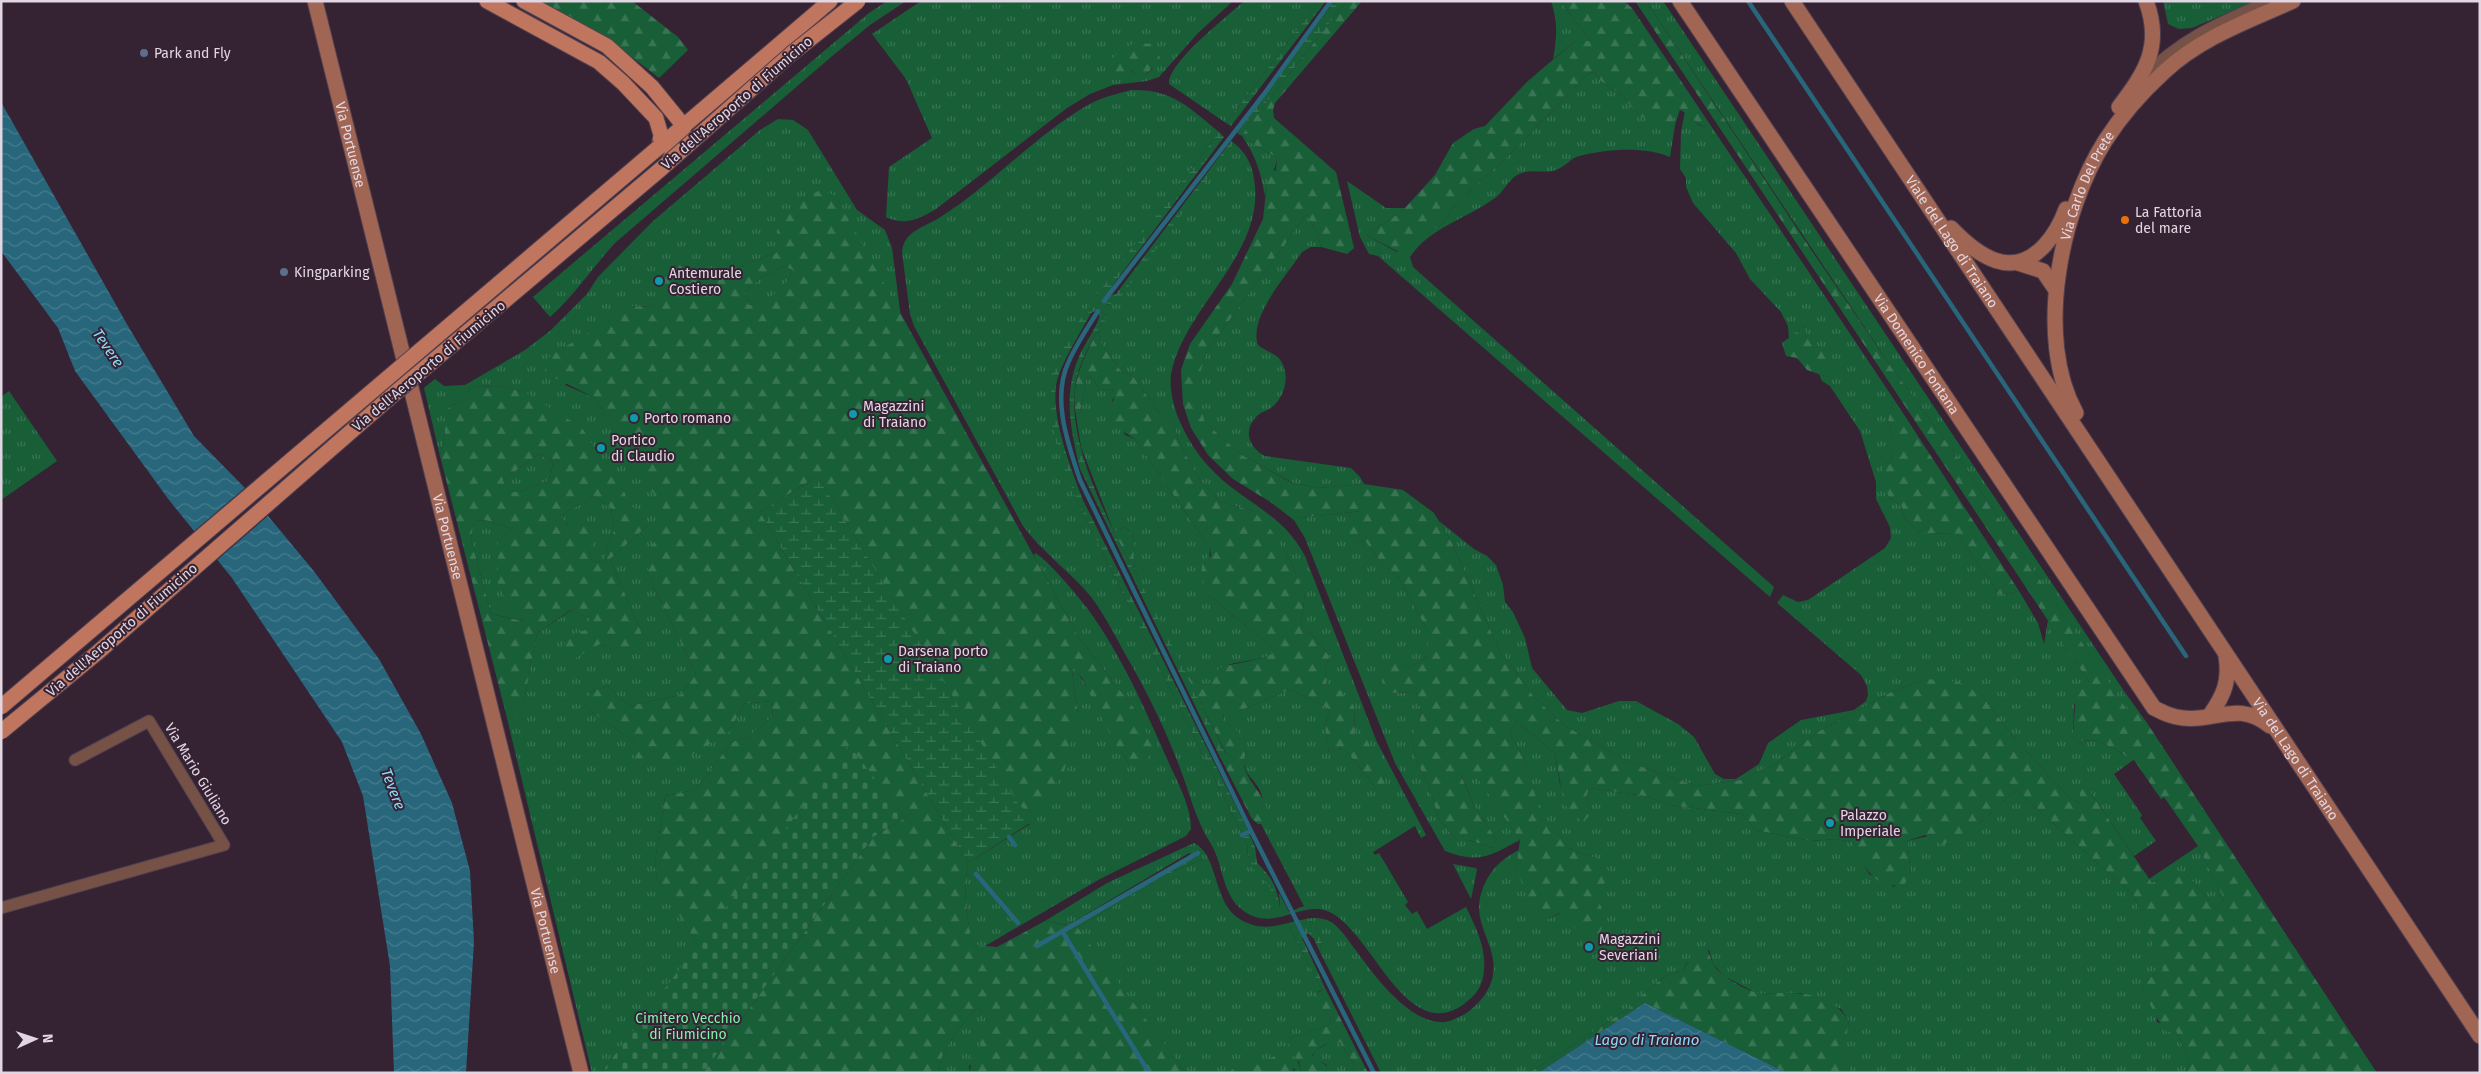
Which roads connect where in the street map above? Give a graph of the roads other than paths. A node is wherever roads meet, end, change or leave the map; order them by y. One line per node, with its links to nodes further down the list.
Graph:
1 (315, 1): 28 (street, Via Portuense)
2 (487, 1): 13 (main road)
3 (524, 1): 12 (main road)
4 (830, 1): 12 (main road, Via dell'Aeroporto di Fiumicino)
5 (858, 1): 14 (main road, Via dell'Aeroporto di Fiumicino, bridge)
6 (1680, 1): 22 (street, Via Domenico Fontana)
7 (1792, 1): 15 (street, Viale del Lago di Traiano)
8 (2146, 1): 11 (street)
9 (2269, 1): 11 (street, Via Carlo Del Prete)
10 (2293, 1): 17 (street, Via Carlo Del Prete)
11 (2136, 86): 16 (street, Via Carlo Del Prete)
12 (683, 125): 13 (main road, Via dell'Aeroporto di Fiumicino); 14 (main road, bridge)
13 (658, 147): 21 (main road, Via dell'Aeroporto di Fiumicino, bridge)
14 (662, 168): 24 (main road, Via dell'Aeroporto di Fiumicino, bridge)
15 (1926, 201): 16 (street); 18 (street, Viale del Lago di Traiano)
16 (2018, 264): 17 (street)
17 (2056, 290): 18 (street, Via Carlo Del Prete)
18 (2096, 457): 19 (street, Viale del Lago di Traiano)
19 (2112, 482): 20 (street, Via del Lago di Traiano)
20 (2226, 654): 22 (street); 23 (street, Via del Lago di Traiano)
21 (1, 706)
22 (2210, 715): 23 (street)
23 (2277, 731): 27 (street, Via del Lago di Traiano)
24 (1, 732)
25 (75, 760): 26 (street, Via Mario Giuliano)
26 (1, 908)
27 (2480, 1036)
28 (581, 1073)

